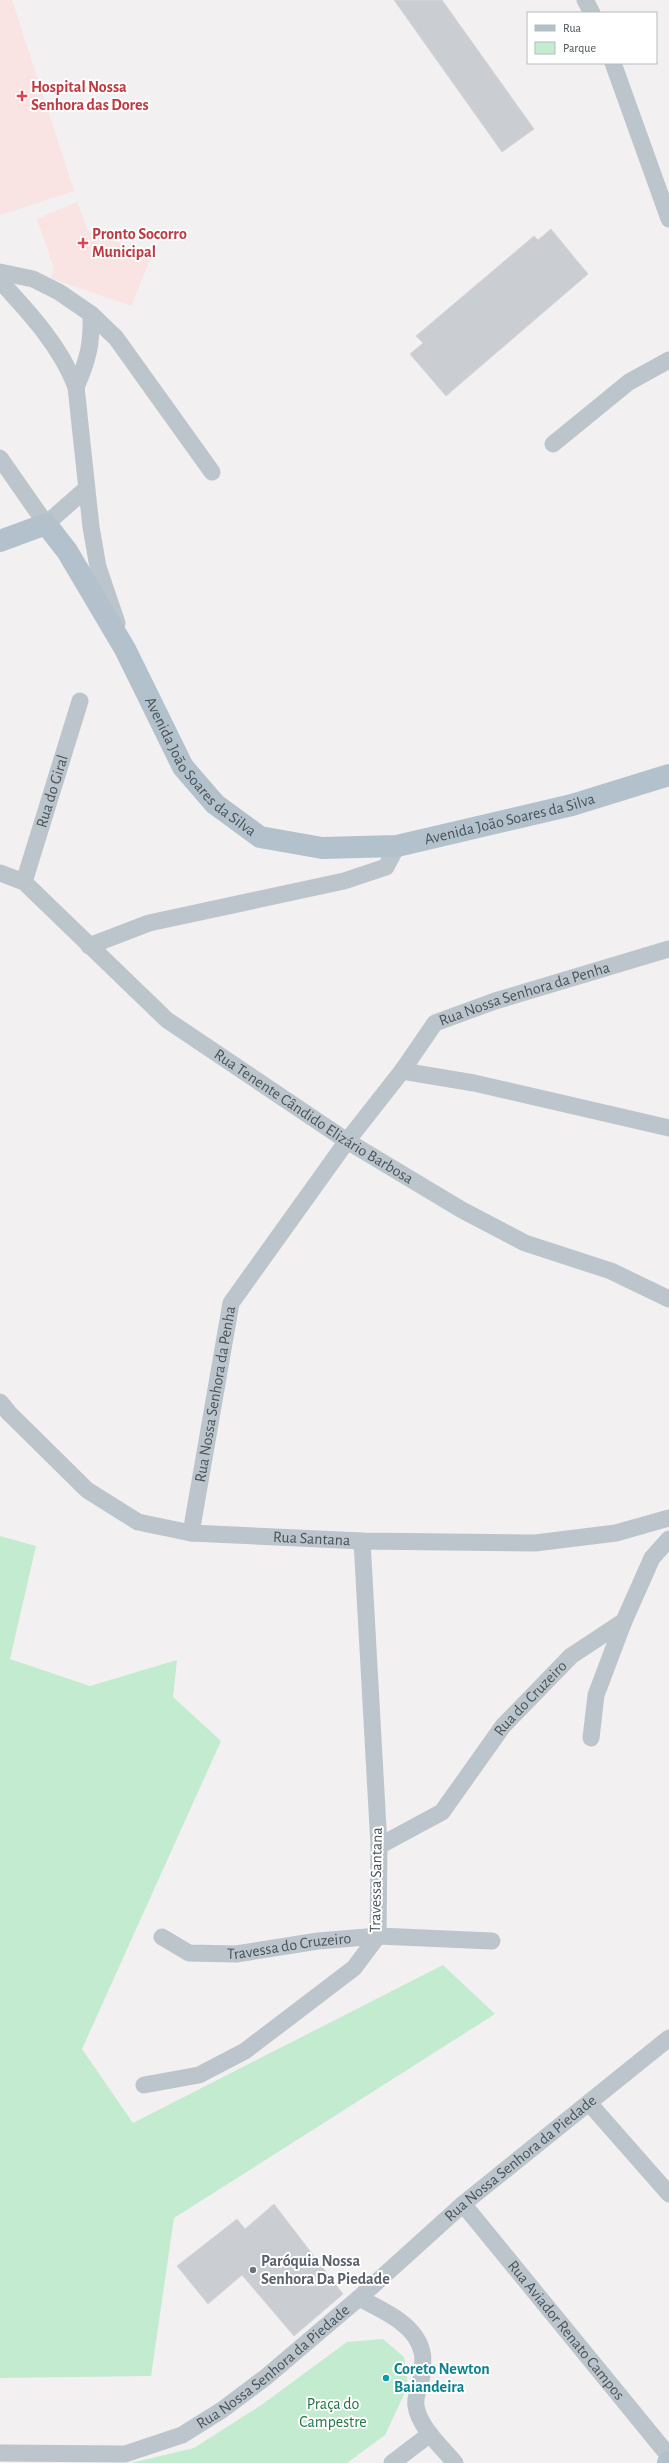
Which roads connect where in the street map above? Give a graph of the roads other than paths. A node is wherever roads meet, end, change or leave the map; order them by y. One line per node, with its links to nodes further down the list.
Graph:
1 (585, 0): 2 (street)
2 (591, 12)
3 (614, 64): 4 (street)
4 (669, 219)
5 (0, 272): 7 (street)
6 (0, 281): 9 (street)
7 (91, 314): 9 (street); 12 (street)
8 (669, 360): 10 (street)
9 (76, 387): 13 (street)
10 (553, 444)
11 (0, 458): 14 (street, Avenida João Soares da Silva)
12 (212, 472)
13 (86, 489): 14 (street); 16 (street)
14 (46, 524): 15 (main road); 16 (main road, Avenida João Soares da Silva)
15 (0, 541)
16 (125, 649): 19 (main road, Avenida João Soares da Silva)
17 (80, 701): 21 (street, Rua do Giral)
18 (669, 774): 19 (main road, Avenida João Soares da Silva)
19 (397, 846): 22 (street)
20 (0, 872): 21 (street, Rua Tenente Cândido Elizário Barbosa)
21 (24, 882): 22 (street, Rua Tenente Cândido Elizário Barbosa)
22 (89, 946): 26 (street, Rua Tenente Cândido Elizário Barbosa)
23 (669, 949): 24 (street, Rua Nossa Senhora da Penha)
24 (402, 1070): 25 (street); 26 (street, Rua Nossa Senhora da Penha)
25 (669, 1128)
26 (347, 1140): 27 (street, Rua Tenente Cândido Elizário Barbosa); 30 (street, Rua Nossa Senhora da Penha)
27 (669, 1298)
28 (0, 1402): 30 (street, Rua Santana)
29 (669, 1518): 32 (street, Rua Santana)
30 (191, 1533): 32 (street, Rua Santana)
31 (669, 1539): 33 (street)
32 (362, 1542): 35 (street, Travessa Santana)
33 (624, 1621): 34 (street); 35 (street, Rua do Cruzeiro)
34 (591, 1738)
35 (379, 1846): 36 (street, Travessa Santana)
36 (378, 1936): 37 (street, Travessa do Cruzeiro); 38 (street, Travessa do Cruzeiro); 40 (street, Travessa Santana)
37 (162, 1937)
38 (492, 1941)
39 (669, 2038): 41 (street, Rua Nossa Senhora da Piedade)
40 (144, 2085)
41 (590, 2103): 42 (street); 43 (street, Rua Nossa Senhora da Piedade)
42 (669, 2194)
43 (463, 2204): 44 (street, Rua Nossa Senhora da Piedade); 47 (street, Rua Aviador Renato Campos)
44 (359, 2298): 45 (street); 46 (street, Rua Nossa Senhora da Piedade)
45 (430, 2434): 48 (street); 49 (street)
46 (0, 2453)
47 (669, 2456)
48 (392, 2463)
49 (455, 2463)

